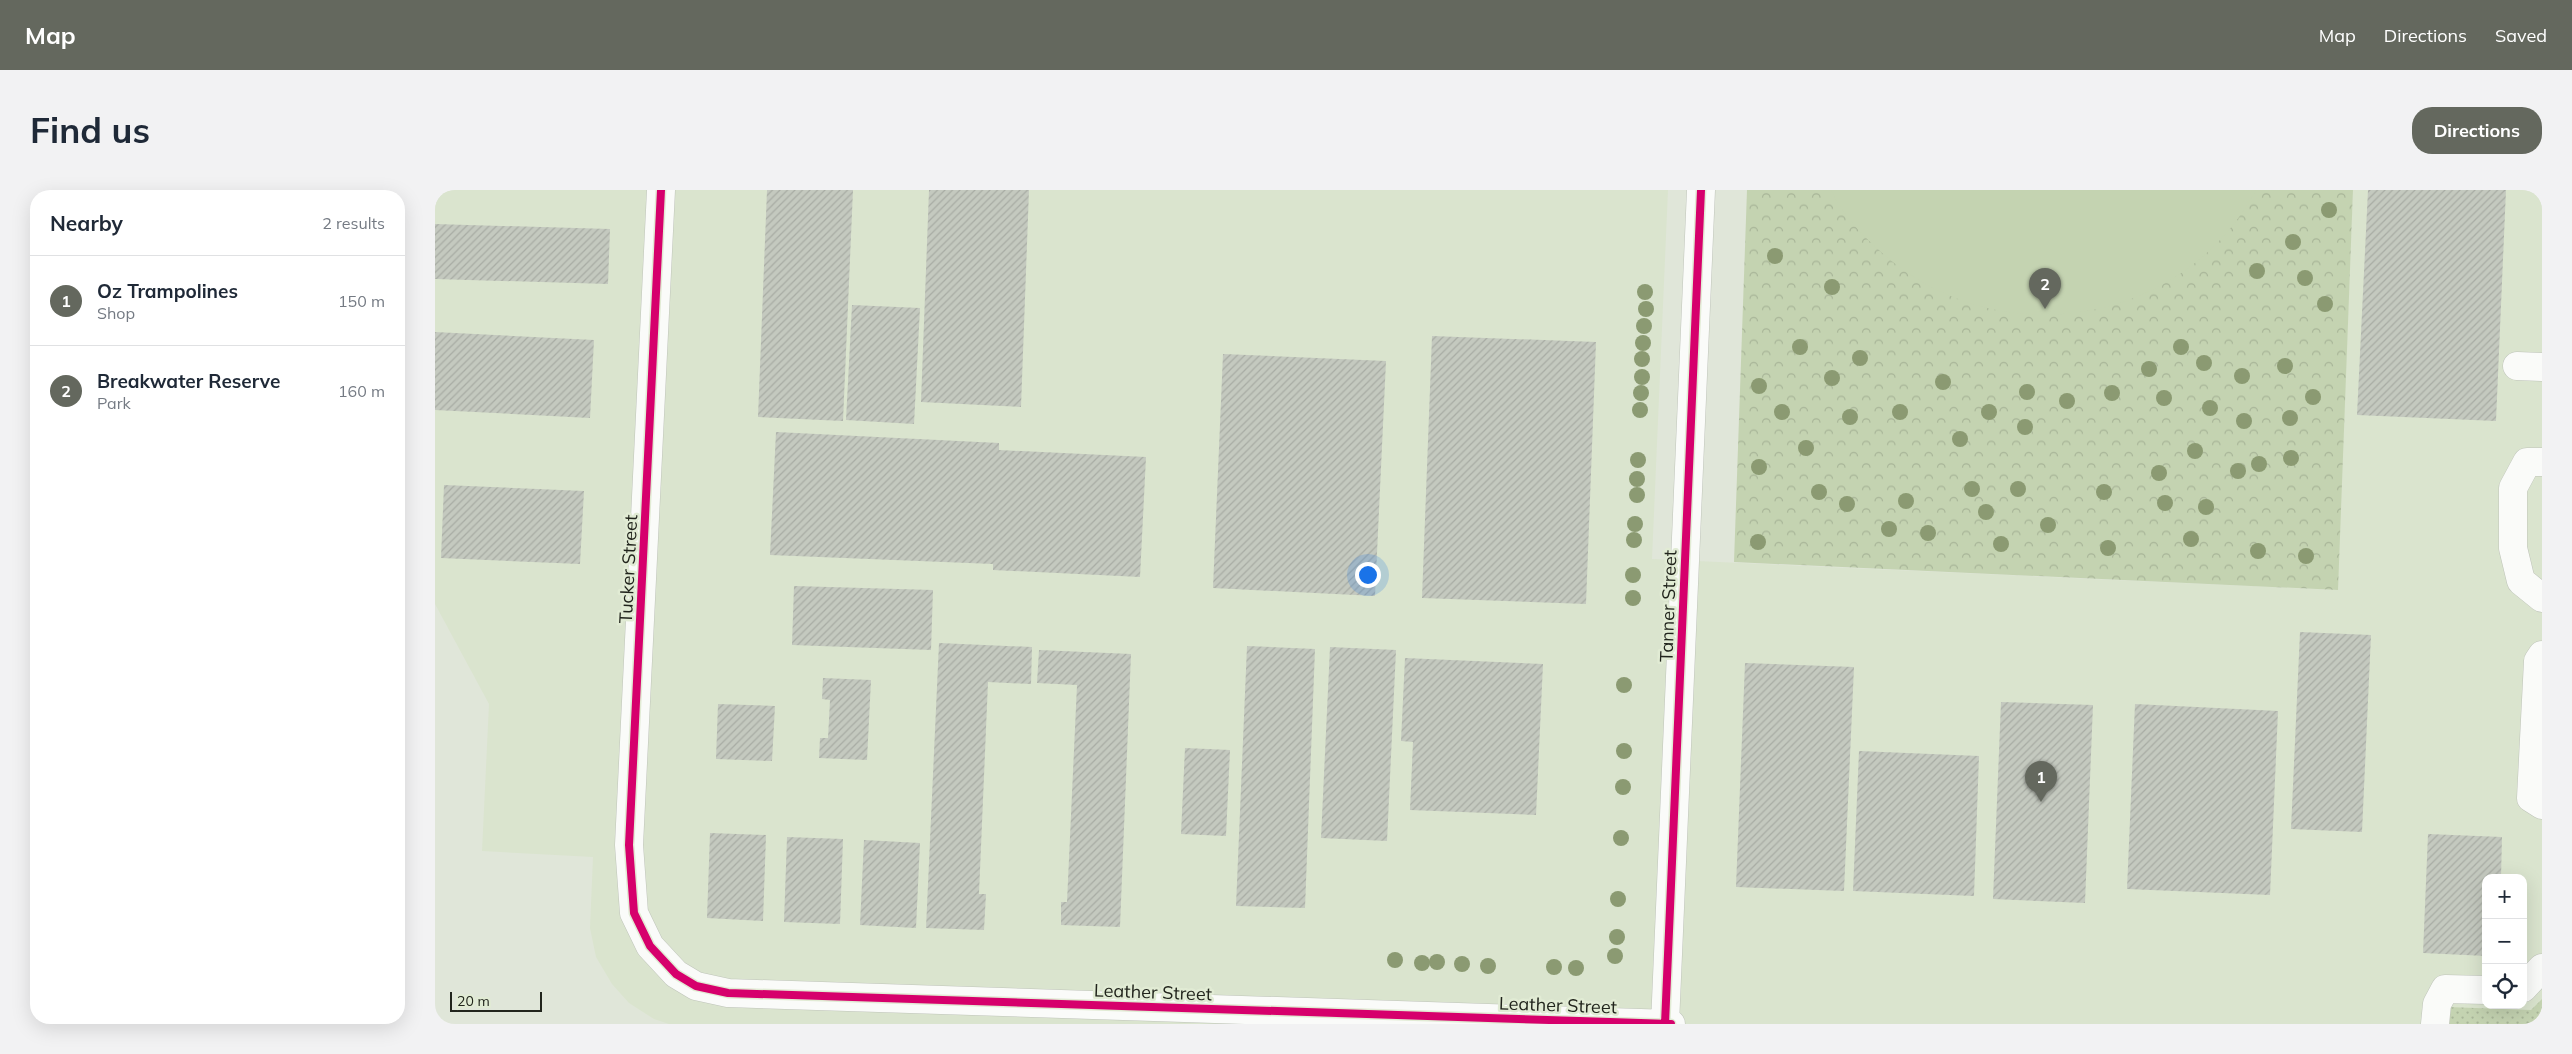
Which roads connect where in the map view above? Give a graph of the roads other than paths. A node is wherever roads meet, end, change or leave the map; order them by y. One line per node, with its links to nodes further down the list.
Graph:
1 (661, 190): 7 (street, Tucker Street)
2 (1701, 190): 11 (street, Tanner Street)
3 (2542, 462): 4 (street)
4 (2542, 598)
5 (2542, 655): 6 (street)
6 (2542, 805)
7 (650, 946): 11 (street, Leather Street)
8 (2542, 968): 9 (street)
9 (2527, 984)
10 (2482, 990): 13 (street)
11 (1665, 1024): 12 (street, Leather Street)
12 (1671, 1024)
13 (2435, 1024)

